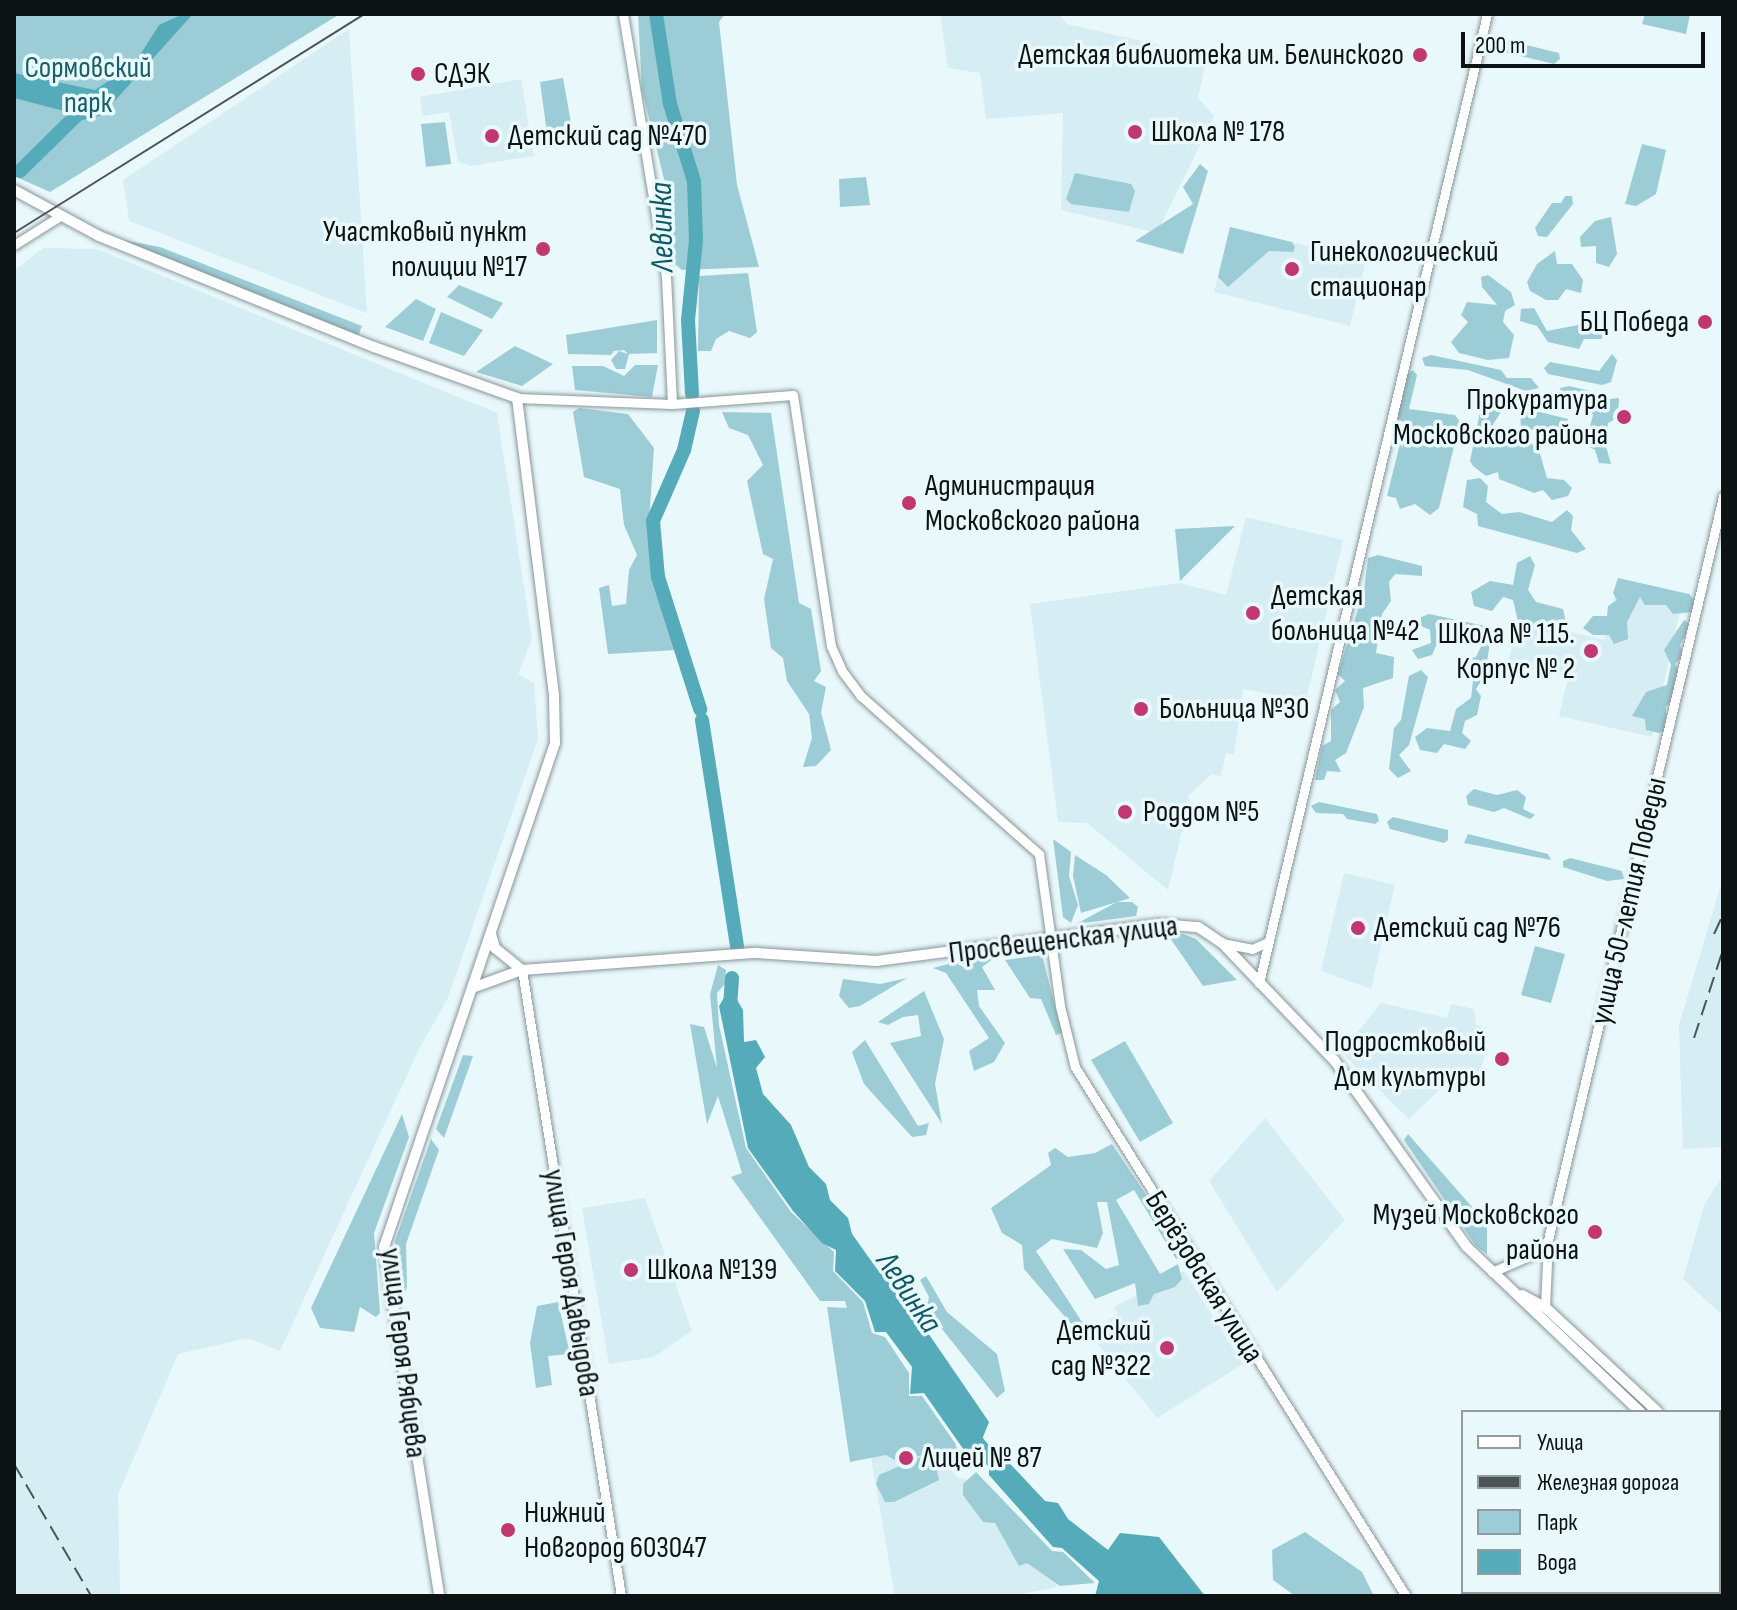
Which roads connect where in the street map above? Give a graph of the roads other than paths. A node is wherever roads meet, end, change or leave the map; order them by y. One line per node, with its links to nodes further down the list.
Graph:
1 (623, 14): 7 (street)
2 (1487, 14): 11 (street)
3 (14, 190): 4 (main road)
4 (60, 216): 5 (street); 6 (main road)
5 (14, 245)
6 (517, 398): 7 (street); 9 (main road, улица Героя Рябцева)
7 (672, 404): 10 (street, Берёзовская улица)
8 (1723, 496): 16 (street, улица 50-летия Победы)
9 (491, 934): 13 (main road); 15 (main road, улица Героя Рябцева)
10 (1052, 939): 12 (main road, Просвещенская улица); 13 (main road, Просвещенская улица); 24 (street, Берёзовская улица)
11 (1268, 942): 12 (street); 14 (street)
12 (1222, 943): 14 (main road, Просвещенская улица)
13 (522, 970): 15 (main road, Просвещенская улица); 23 (street, улица Героя Давыдова)
14 (1259, 983): 17 (main road, Просвещенская улица)
15 (472, 988): 22 (main road, улица Героя Рябцева)
16 (1548, 1240): 17 (street); 19 (street, улица 50-летия Победы)
17 (1492, 1272): 18 (main road, Просвещенская улица)
18 (1513, 1291): 19 (main road); 20 (main road)
19 (1545, 1307): 21 (main road)
20 (1638, 1410)
21 (1656, 1410)
22 (439, 1596)
23 (621, 1596)
24 (1406, 1596)

